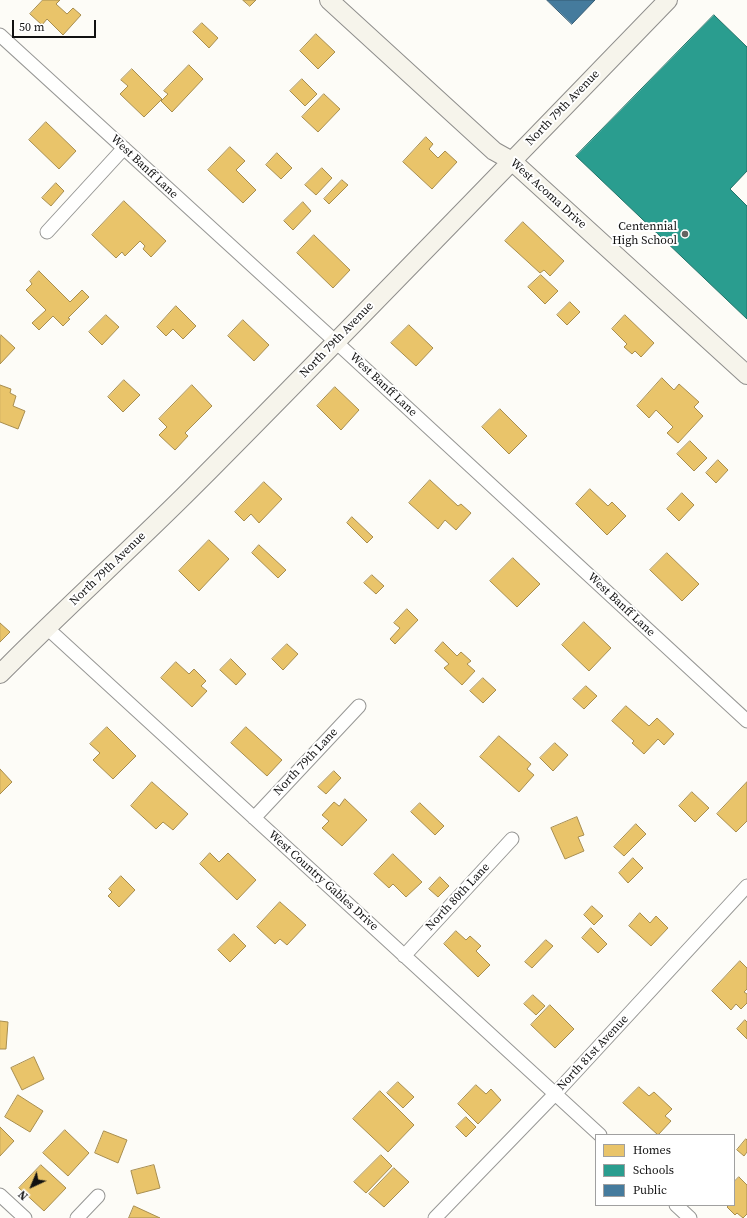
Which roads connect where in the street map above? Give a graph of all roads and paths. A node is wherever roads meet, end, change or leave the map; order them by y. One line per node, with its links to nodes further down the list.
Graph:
1 (329, 0): 5 (street, West Acoma Drive)
2 (668, 0): 5 (street, North 79th Avenue)
3 (0, 35): 4 (street, West Banff Lane)
4 (124, 148): 6 (street); 7 (street, West Banff Lane)
5 (512, 161): 7 (street, North 79th Avenue); 8 (street, West Acoma Drive)
6 (47, 232)
7 (336, 342): 9 (street, North 79th Avenue); 12 (street, West Banff Lane)
8 (747, 374)
9 (46, 627): 10 (street, North 79th Avenue); 13 (street, West Country Gables Drive)
10 (0, 674)
11 (359, 706): 13 (street, North 79th Lane)
12 (747, 721)
13 (254, 818): 16 (street, West Country Gables Drive)
14 (512, 838): 16 (street, North 80th Lane)
15 (747, 886): 17 (street, North 81st Avenue)
16 (404, 956): 17 (street, West Country Gables Drive)
17 (555, 1094): 18 (street, West Country Gables Drive); 24 (street, North 81st Avenue)
18 (599, 1134)
19 (0, 1195): 22 (street)
20 (98, 1196): 23 (street)
21 (677, 1206): 25 (street)
22 (25, 1218)
23 (76, 1218)
24 (435, 1218)
25 (690, 1218)

